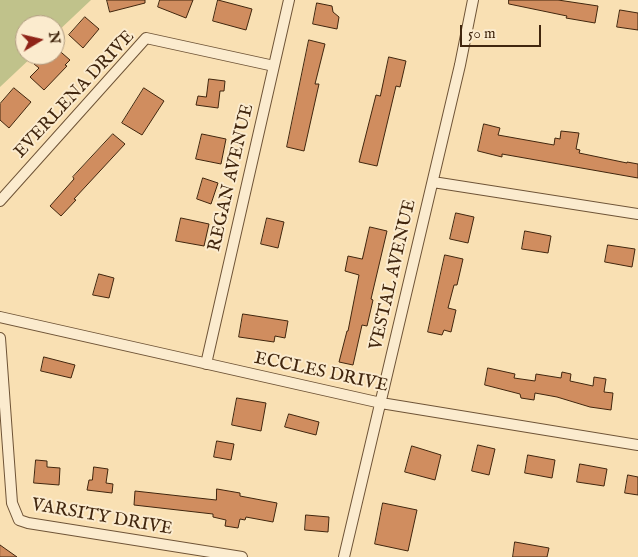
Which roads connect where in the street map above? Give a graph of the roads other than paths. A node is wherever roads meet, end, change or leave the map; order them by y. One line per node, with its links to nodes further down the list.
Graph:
1 (289, 0): 3 (street, REGAN AVENUE)
2 (473, 0): 4 (street, VESTAL AVENUE)
3 (274, 66): 5 (street, EVERLENA DRIVE); 9 (street, REGAN AVENUE)
4 (433, 182): 6 (street); 10 (street, VESTAL AVENUE)
5 (0, 201)
6 (638, 214)
7 (0, 318): 9 (street, ECCLES DRIVE)
8 (0, 338): 12 (street, VARSITY DRIVE)
9 (206, 364): 10 (street, ECCLES DRIVE)
10 (381, 403): 11 (street, ECCLES DRIVE); 13 (street, VESTAL AVENUE)
11 (638, 444)
12 (242, 557)
13 (344, 557)

